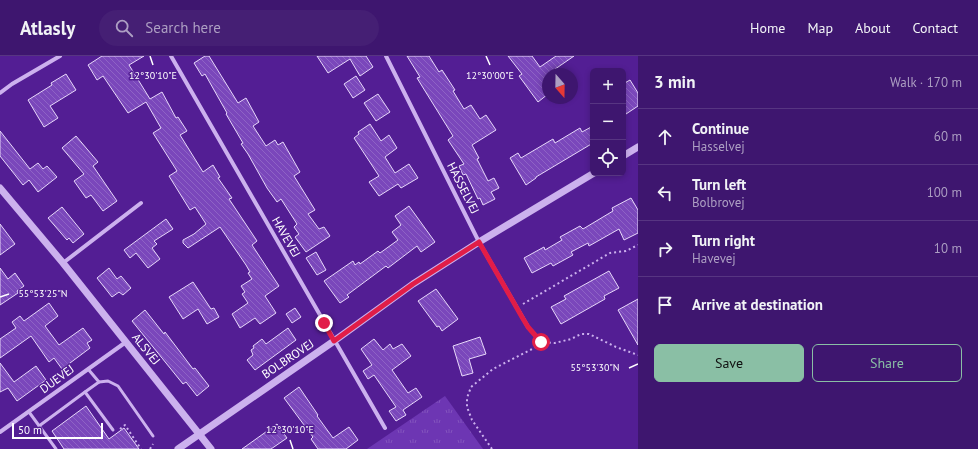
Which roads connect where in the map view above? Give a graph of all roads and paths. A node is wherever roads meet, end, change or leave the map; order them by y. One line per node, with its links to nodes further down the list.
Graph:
1 (60, 56): 4 (street)
2 (171, 56): 15 (street, HAVEVEJ)
3 (386, 56): 10 (street, HASSELVEJ)
4 (0, 93)
5 (638, 147): 6 (street)
6 (626, 154)
7 (590, 175): 10 (street, BOLBROVEJ)
8 (0, 188): 12 (street, ALSVEJ)
9 (141, 203): 12 (street)
10 (479, 242): 13 (street, HASSELVEJ); 15 (street, BOLBROVEJ)
11 (638, 245): 13 (path)
12 (63, 263): 16 (street, ALSVEJ)
13 (517, 308): 14 (street, HASSELVEJ)
14 (528, 327): 17 (path)
15 (334, 341): 24 (street, HAVEVEJ); 27 (street, BOLBROVEJ)
16 (126, 342): 19 (street, DUEVEJ); 27 (street, ALSVEJ)
17 (541, 342): 18 (path); 33 (path)
18 (638, 355)
19 (88, 369): 20 (lane); 22 (street, DUEVEJ)
20 (98, 382): 21 (lane); 28 (lane)
21 (85, 392): 23 (lane); 25 (lane)
22 (29, 412): 23 (lane); 26 (street, DUEVEJ)
23 (39, 426): 29 (lane)
24 (386, 428)
25 (113, 430): 30 (path)
26 (0, 432)
27 (199, 434): 31 (street, BOLBROVEJ); 32 (street, ALSVEJ)
28 (154, 436)
29 (56, 449)
30 (141, 449)
31 (178, 449)
32 (211, 449)
33 (492, 449)

